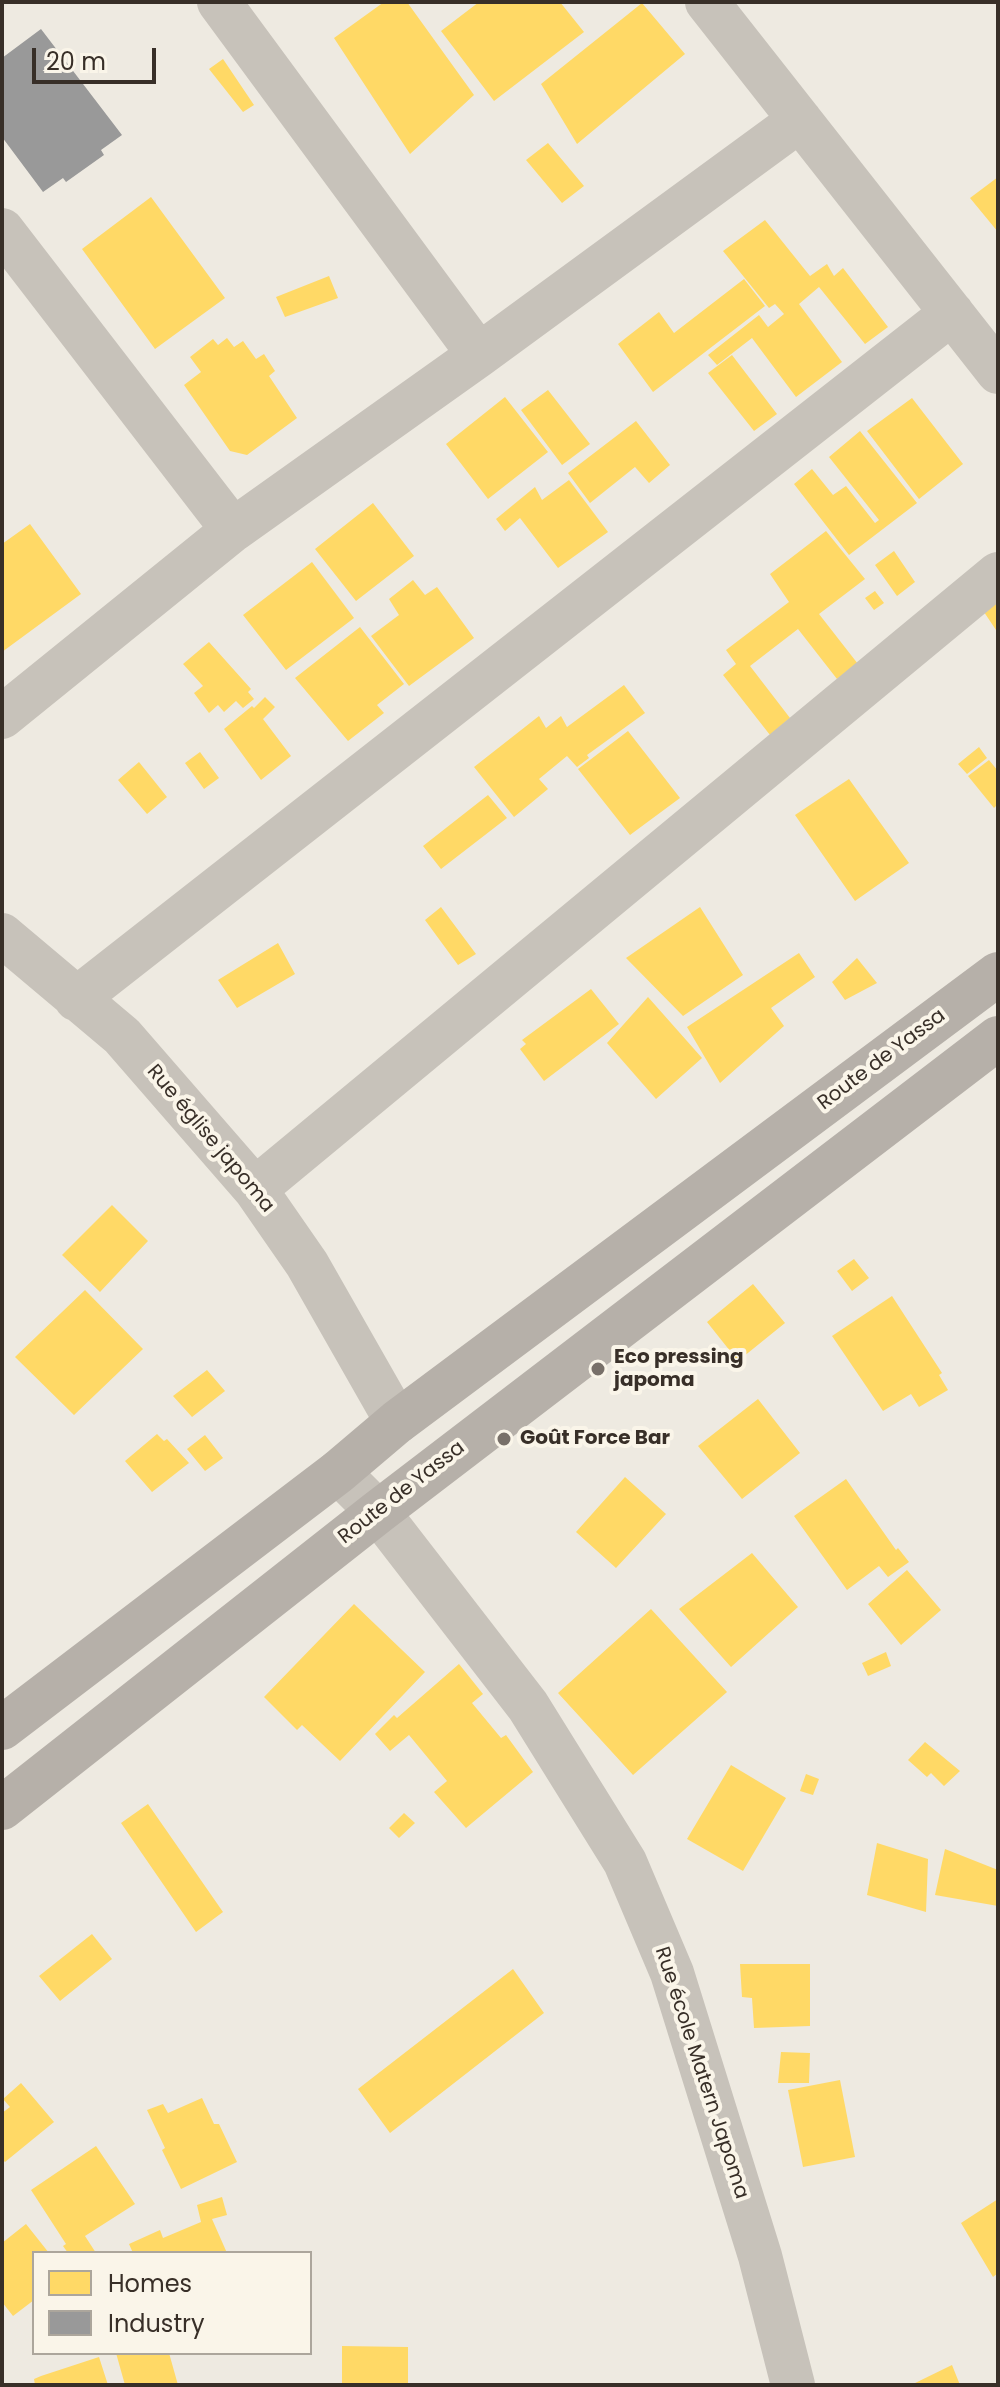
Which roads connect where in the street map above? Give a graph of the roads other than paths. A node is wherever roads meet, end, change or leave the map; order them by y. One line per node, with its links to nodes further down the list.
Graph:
1 (219, 2): 6 (street)
2 (707, 2): 3 (street)
3 (800, 120): 5 (street); 6 (street)
4 (2, 230): 8 (street)
5 (952, 313): 7 (street); 13 (street)
6 (479, 355): 8 (street)
7 (998, 372)
8 (233, 530): 10 (street)
9 (998, 574): 15 (street)
10 (2, 717)
11 (2, 935): 13 (street, Rue église japoma)
12 (998, 974): 16 (main road, Route de Yassa)
13 (76, 999): 15 (street, Rue église japoma)
14 (998, 1038): 18 (main road, Route de Yassa)
15 (255, 1189): 16 (street, Rue église japoma)
16 (397, 1422): 17 (main road, Route de Yassa)
17 (338, 1472): 18 (street, Rue école Matern Japoma); 19 (main road, Route de Yassa)
18 (378, 1512): 20 (main road, Route de Yassa); 21 (street, Rue école Matern Japoma)
19 (2, 1728)
20 (2, 1808)
21 (793, 2385)

